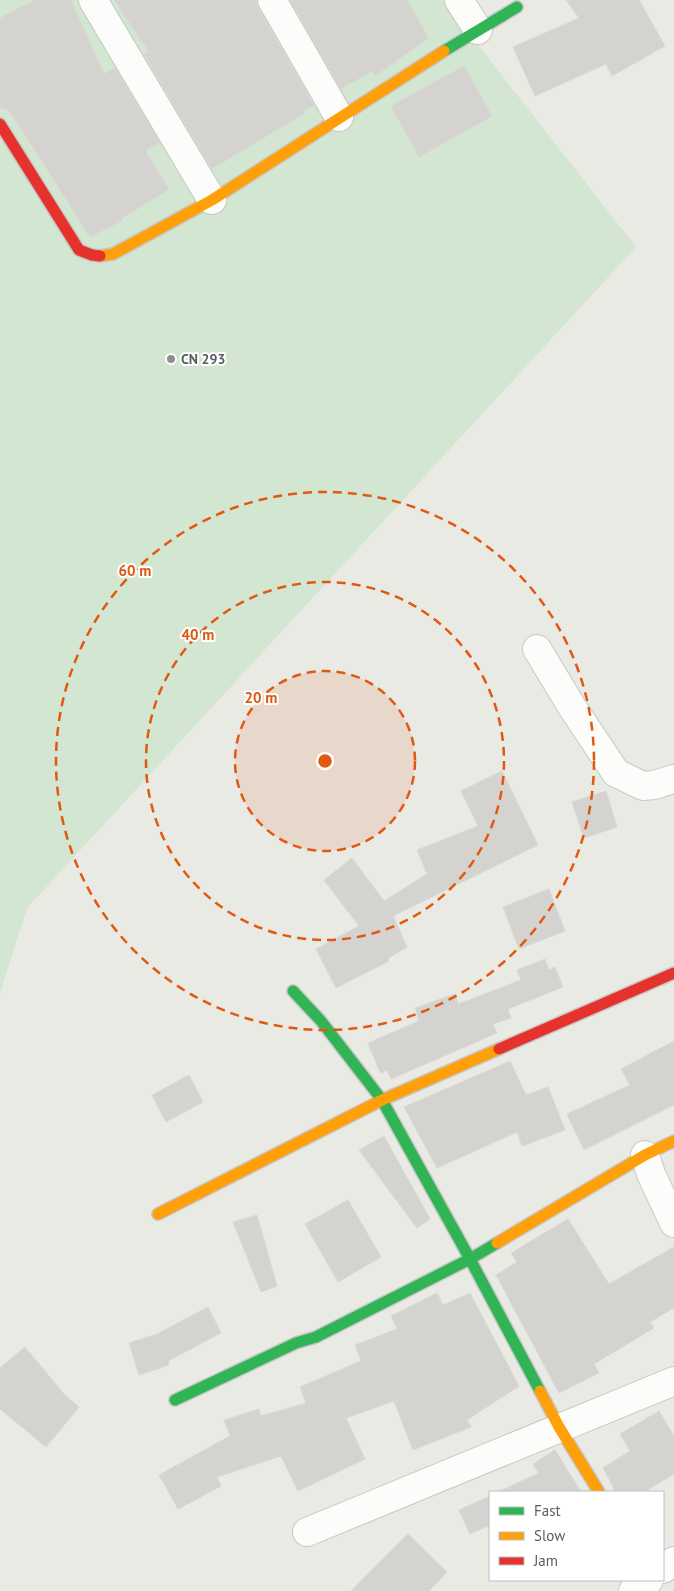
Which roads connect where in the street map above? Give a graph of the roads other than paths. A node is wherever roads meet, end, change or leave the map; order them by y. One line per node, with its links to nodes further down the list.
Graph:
1 (93, 0): 8 (street)
2 (272, 0): 6 (street)
3 (459, 0): 5 (street)
4 (517, 8): 5 (street)
5 (478, 30): 6 (street)
6 (339, 118): 8 (street)
7 (0, 124): 8 (street)
8 (212, 200)
9 (537, 649): 10 (street)
10 (674, 779)
11 (674, 973): 13 (street)
12 (293, 991): 13 (street)
13 (382, 1100): 16 (street); 18 (street)
14 (674, 1142): 15 (street)
15 (645, 1155): 17 (street); 18 (street)
16 (158, 1214)
17 (674, 1223)
18 (470, 1259): 20 (street); 21 (street)
19 (674, 1380): 21 (street)
20 (175, 1400)
21 (559, 1427): 22 (street); 23 (street)
22 (598, 1491)
23 (307, 1532)
24 (647, 1581): 25 (street)
25 (633, 1591)

